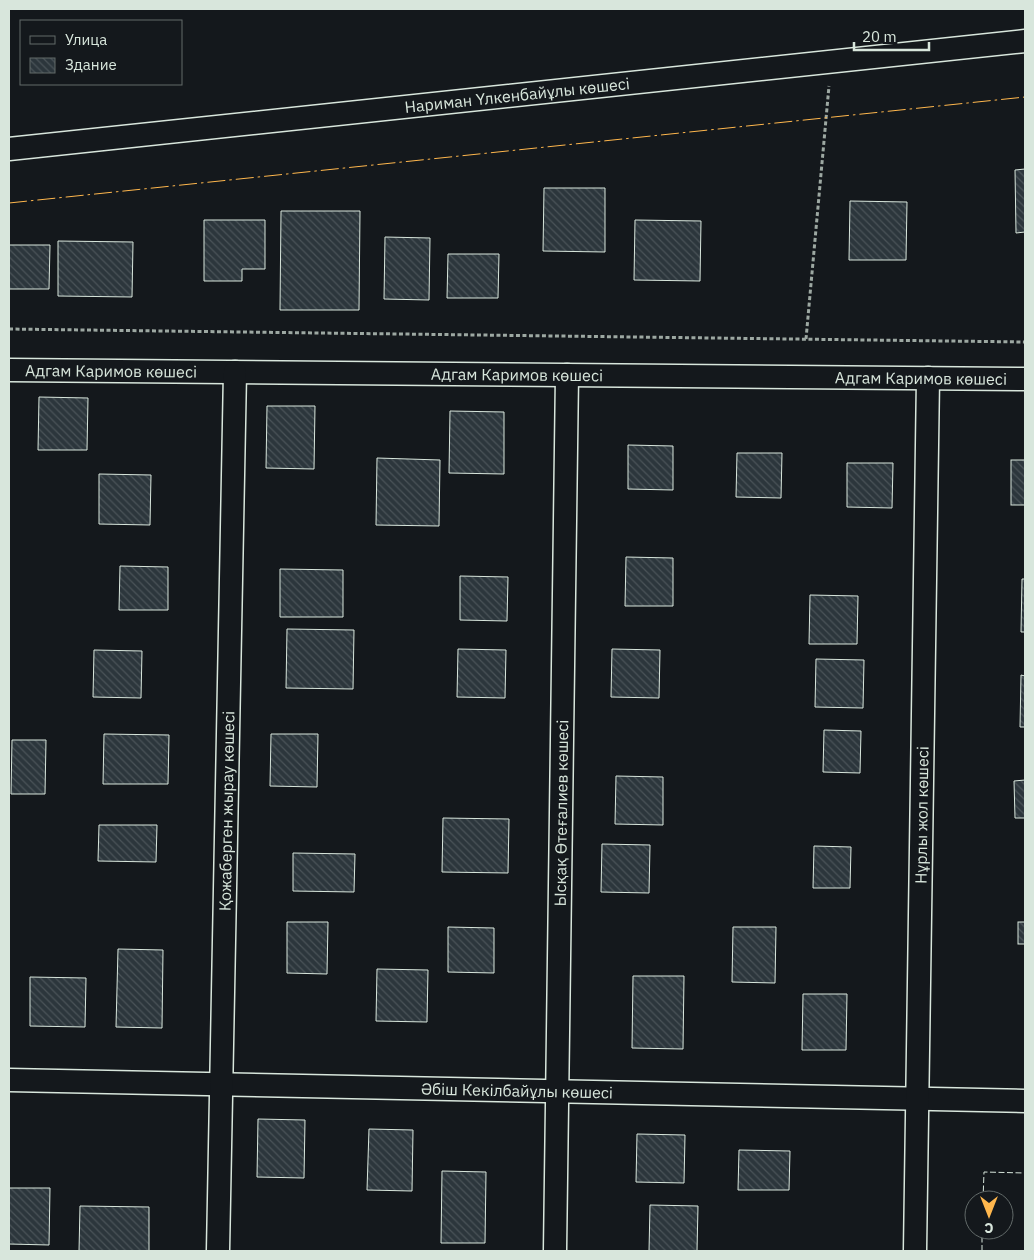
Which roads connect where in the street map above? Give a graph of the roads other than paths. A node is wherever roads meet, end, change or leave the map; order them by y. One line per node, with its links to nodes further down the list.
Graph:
1 (1025, 41): 2 (street, Нариман Үлкенбайұлы көшесі)
2 (9, 148)
3 (9, 370): 4 (street, Адгам Каримов көшесі)
4 (235, 372): 5 (street, Адгам Каримов көшесі); 9 (street, Қожаберген жырау көшесі)
5 (567, 375): 6 (street, Адгам Каримов көшесі); 10 (street, Ысқақ Өтеғалиев көшесі)
6 (928, 378): 7 (street, Адгам Каримов көшесі); 11 (street, Нұрлы жол көшесі)
7 (1025, 379)
8 (9, 1080): 9 (street, Әбіш Кекілбайұлы көшесі)
9 (221, 1084): 10 (street, Әбіш Кекілбайұлы көшесі); 13 (street, Қожаберген жырау көшесі)
10 (558, 1092): 11 (street, Әбіш Кекілбайұлы көшесі); 14 (street, Ысқақ Өтеғалиев көшесі)
11 (917, 1098): 12 (street, Әбіш Кекілбайұлы көшесі); 15 (street, Нұрлы жол көшесі)
12 (1025, 1101)
13 (218, 1251)
14 (555, 1251)
15 (915, 1251)

